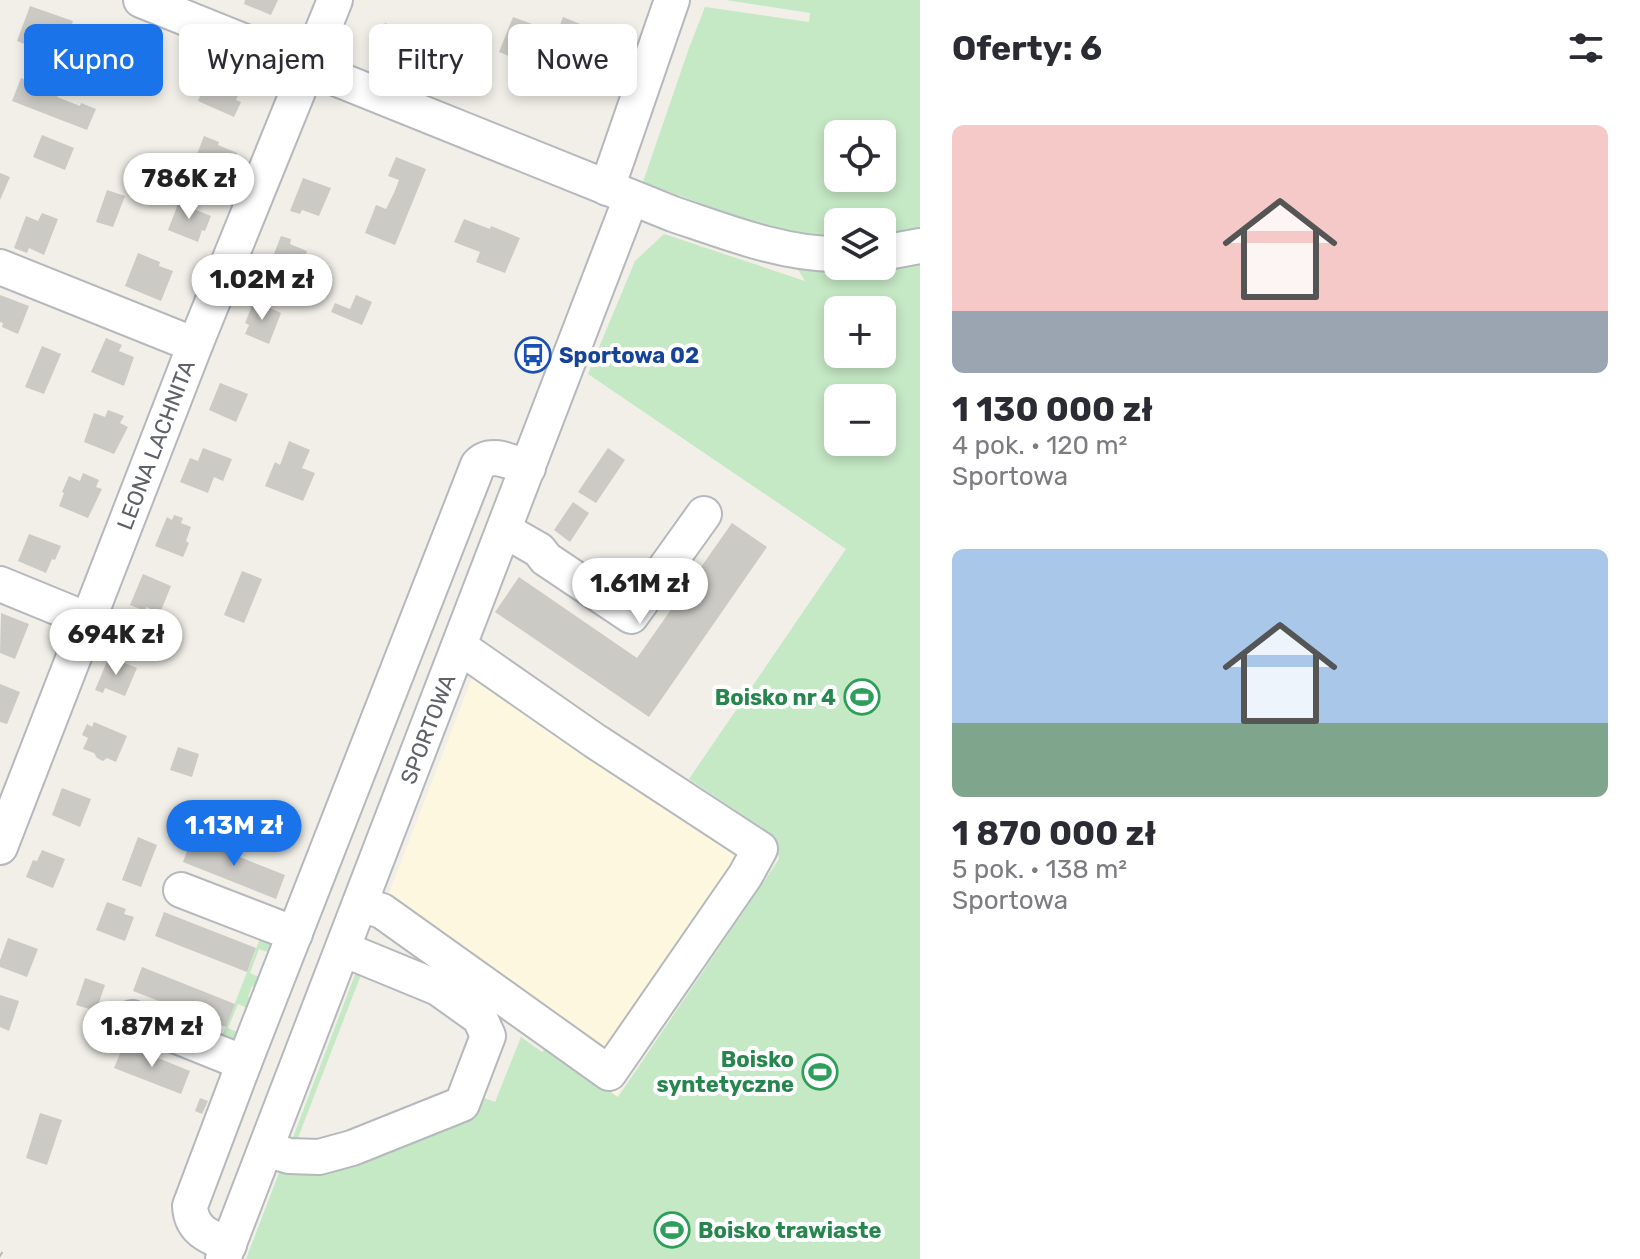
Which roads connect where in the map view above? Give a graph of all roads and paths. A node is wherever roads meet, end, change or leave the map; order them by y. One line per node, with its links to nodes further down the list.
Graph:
1 (141, 0): 4 (street)
2 (335, 0): 5 (street, LEONA LACHNITA)
3 (672, 0): 8 (street, SPORTOWA)
4 (201, 24)
5 (324, 24)
6 (353, 85): 8 (street)
7 (294, 96): 13 (street, LEONA LACHNITA)
8 (619, 193): 11 (street); 14 (street, SPORTOWA)
9 (920, 246): 10 (street)
10 (896, 250)
11 (824, 254)
12 (0, 267): 13 (street)
13 (195, 345): 18 (street, LEONA LACHNITA)
14 (528, 468): 16 (street, SPORTOWA); 23 (street)
15 (704, 514): 16 (street)
16 (504, 530): 19 (street, SPORTOWA)
17 (0, 584): 18 (street)
18 (88, 620): 20 (street, LEONA LACHNITA)
19 (460, 647): 22 (street, SPORTOWA); 22 (street)
20 (0, 847)
21 (181, 890): 23 (street)
22 (360, 904): 24 (street, SPORTOWA)
23 (295, 934): 26 (street)
24 (343, 949): 27 (street, SPORTOWA); 27 (street)
25 (132, 1018): 26 (street)
26 (244, 1063): 28 (street)
27 (266, 1149): 28 (street, SPORTOWA)
28 (226, 1252)

